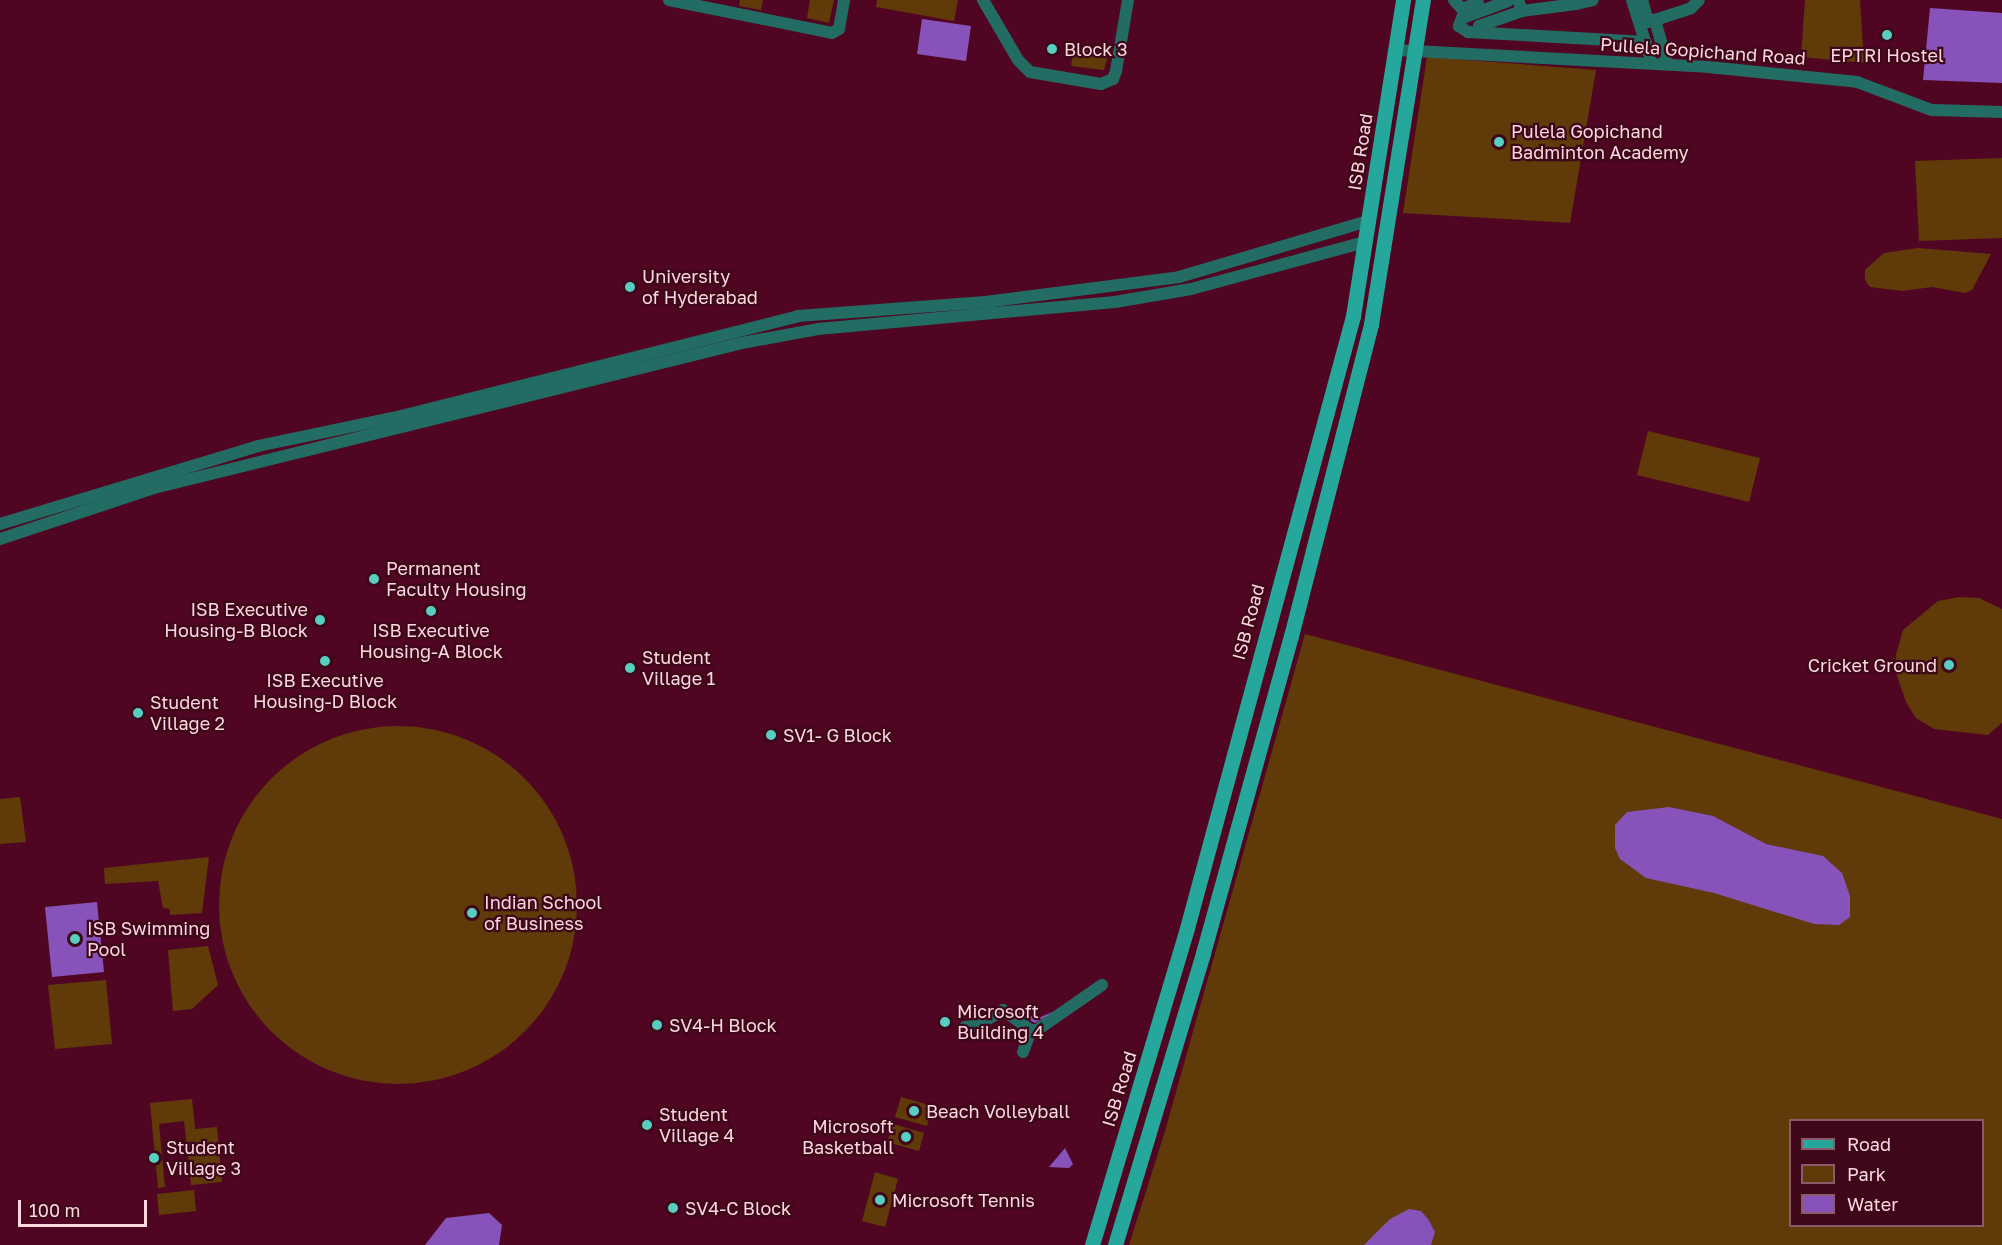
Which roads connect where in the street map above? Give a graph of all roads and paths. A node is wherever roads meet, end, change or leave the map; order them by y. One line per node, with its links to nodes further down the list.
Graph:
1 (669, 0): 2 (street)
2 (844, 0)
3 (983, 0): 4 (street)
4 (1128, 0)
5 (1403, 0): 18 (main road, ISB Road)
6 (1423, 0): 19 (main road)
7 (1454, 0): 8 (street)
8 (1487, 0)
9 (1593, 0): 13 (street)
10 (1632, 0): 15 (street)
11 (1642, 0): 15 (street)
12 (1700, 0): 15 (street)
13 (1575, 2): 14 (street)
14 (1516, 4): 16 (street); 16 (street)
15 (1647, 22): 17 (street); 21 (street)
16 (1478, 32): 17 (street)
17 (1646, 42): 21 (street)
18 (1397, 46): 19 (street, Pullela Gopichand Road); 24 (main road, ISB Road)
19 (1415, 47): 20 (street, Pullela Gopichand Road); 33 (main road)
20 (1582, 57): 21 (street, Pullela Gopichand Road); 21 (street, Pullela Gopichand Road)
21 (1664, 59): 22 (street, Pullela Gopichand Road); 23 (street, Pullela Gopichand Road)
22 (2002, 106)
23 (2002, 112)
24 (1368, 221): 25 (main road, ISB Road); 26 (street)
25 (1365, 242): 27 (street); 32 (main road, ISB Road)
26 (0, 524)
27 (0, 539)
28 (1102, 985): 30 (street)
29 (965, 1027): 30 (street)
30 (1031, 1030): 31 (street)
31 (1023, 1052)
32 (1092, 1245)
33 (1115, 1245)

